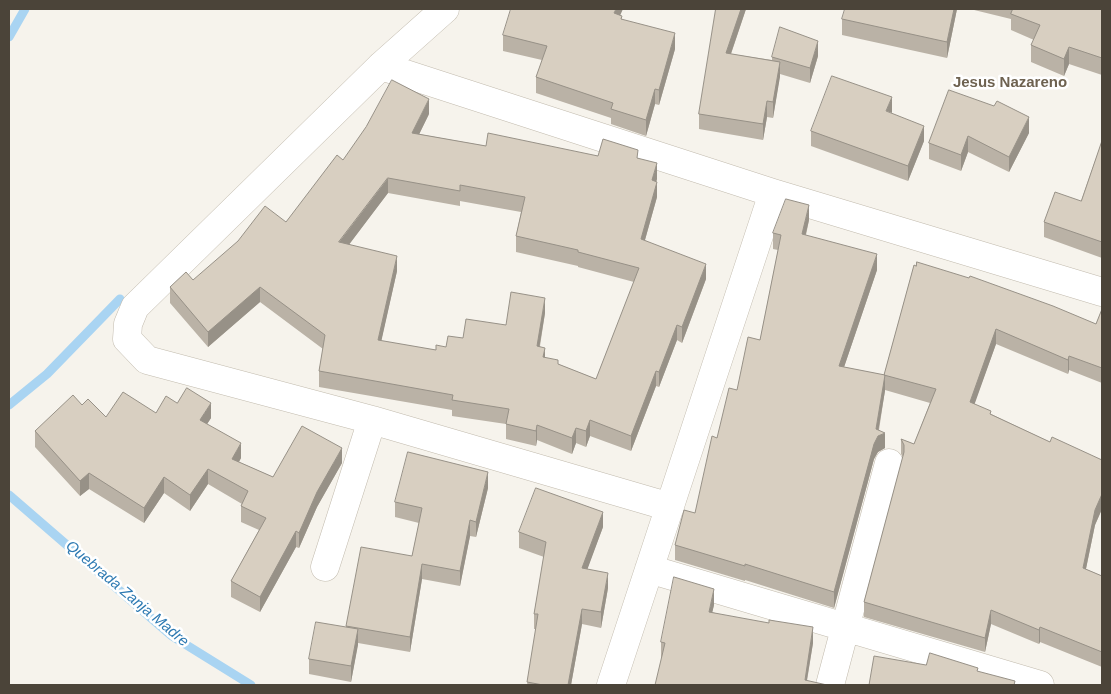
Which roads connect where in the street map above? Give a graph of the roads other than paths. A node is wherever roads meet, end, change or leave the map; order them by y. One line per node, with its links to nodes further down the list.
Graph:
1 (445, 9): 2 (street)
2 (381, 66): 3 (street); 5 (street)
3 (773, 193): 4 (street); 7 (street)
4 (1102, 292)
5 (372, 420): 7 (street); 8 (street)
6 (889, 463): 10 (street)
7 (670, 507): 9 (street)
8 (325, 567)
9 (649, 569): 10 (street); 11 (street)
10 (846, 628): 12 (street); 13 (street)
11 (611, 685)
12 (830, 685)
13 (1040, 685)

